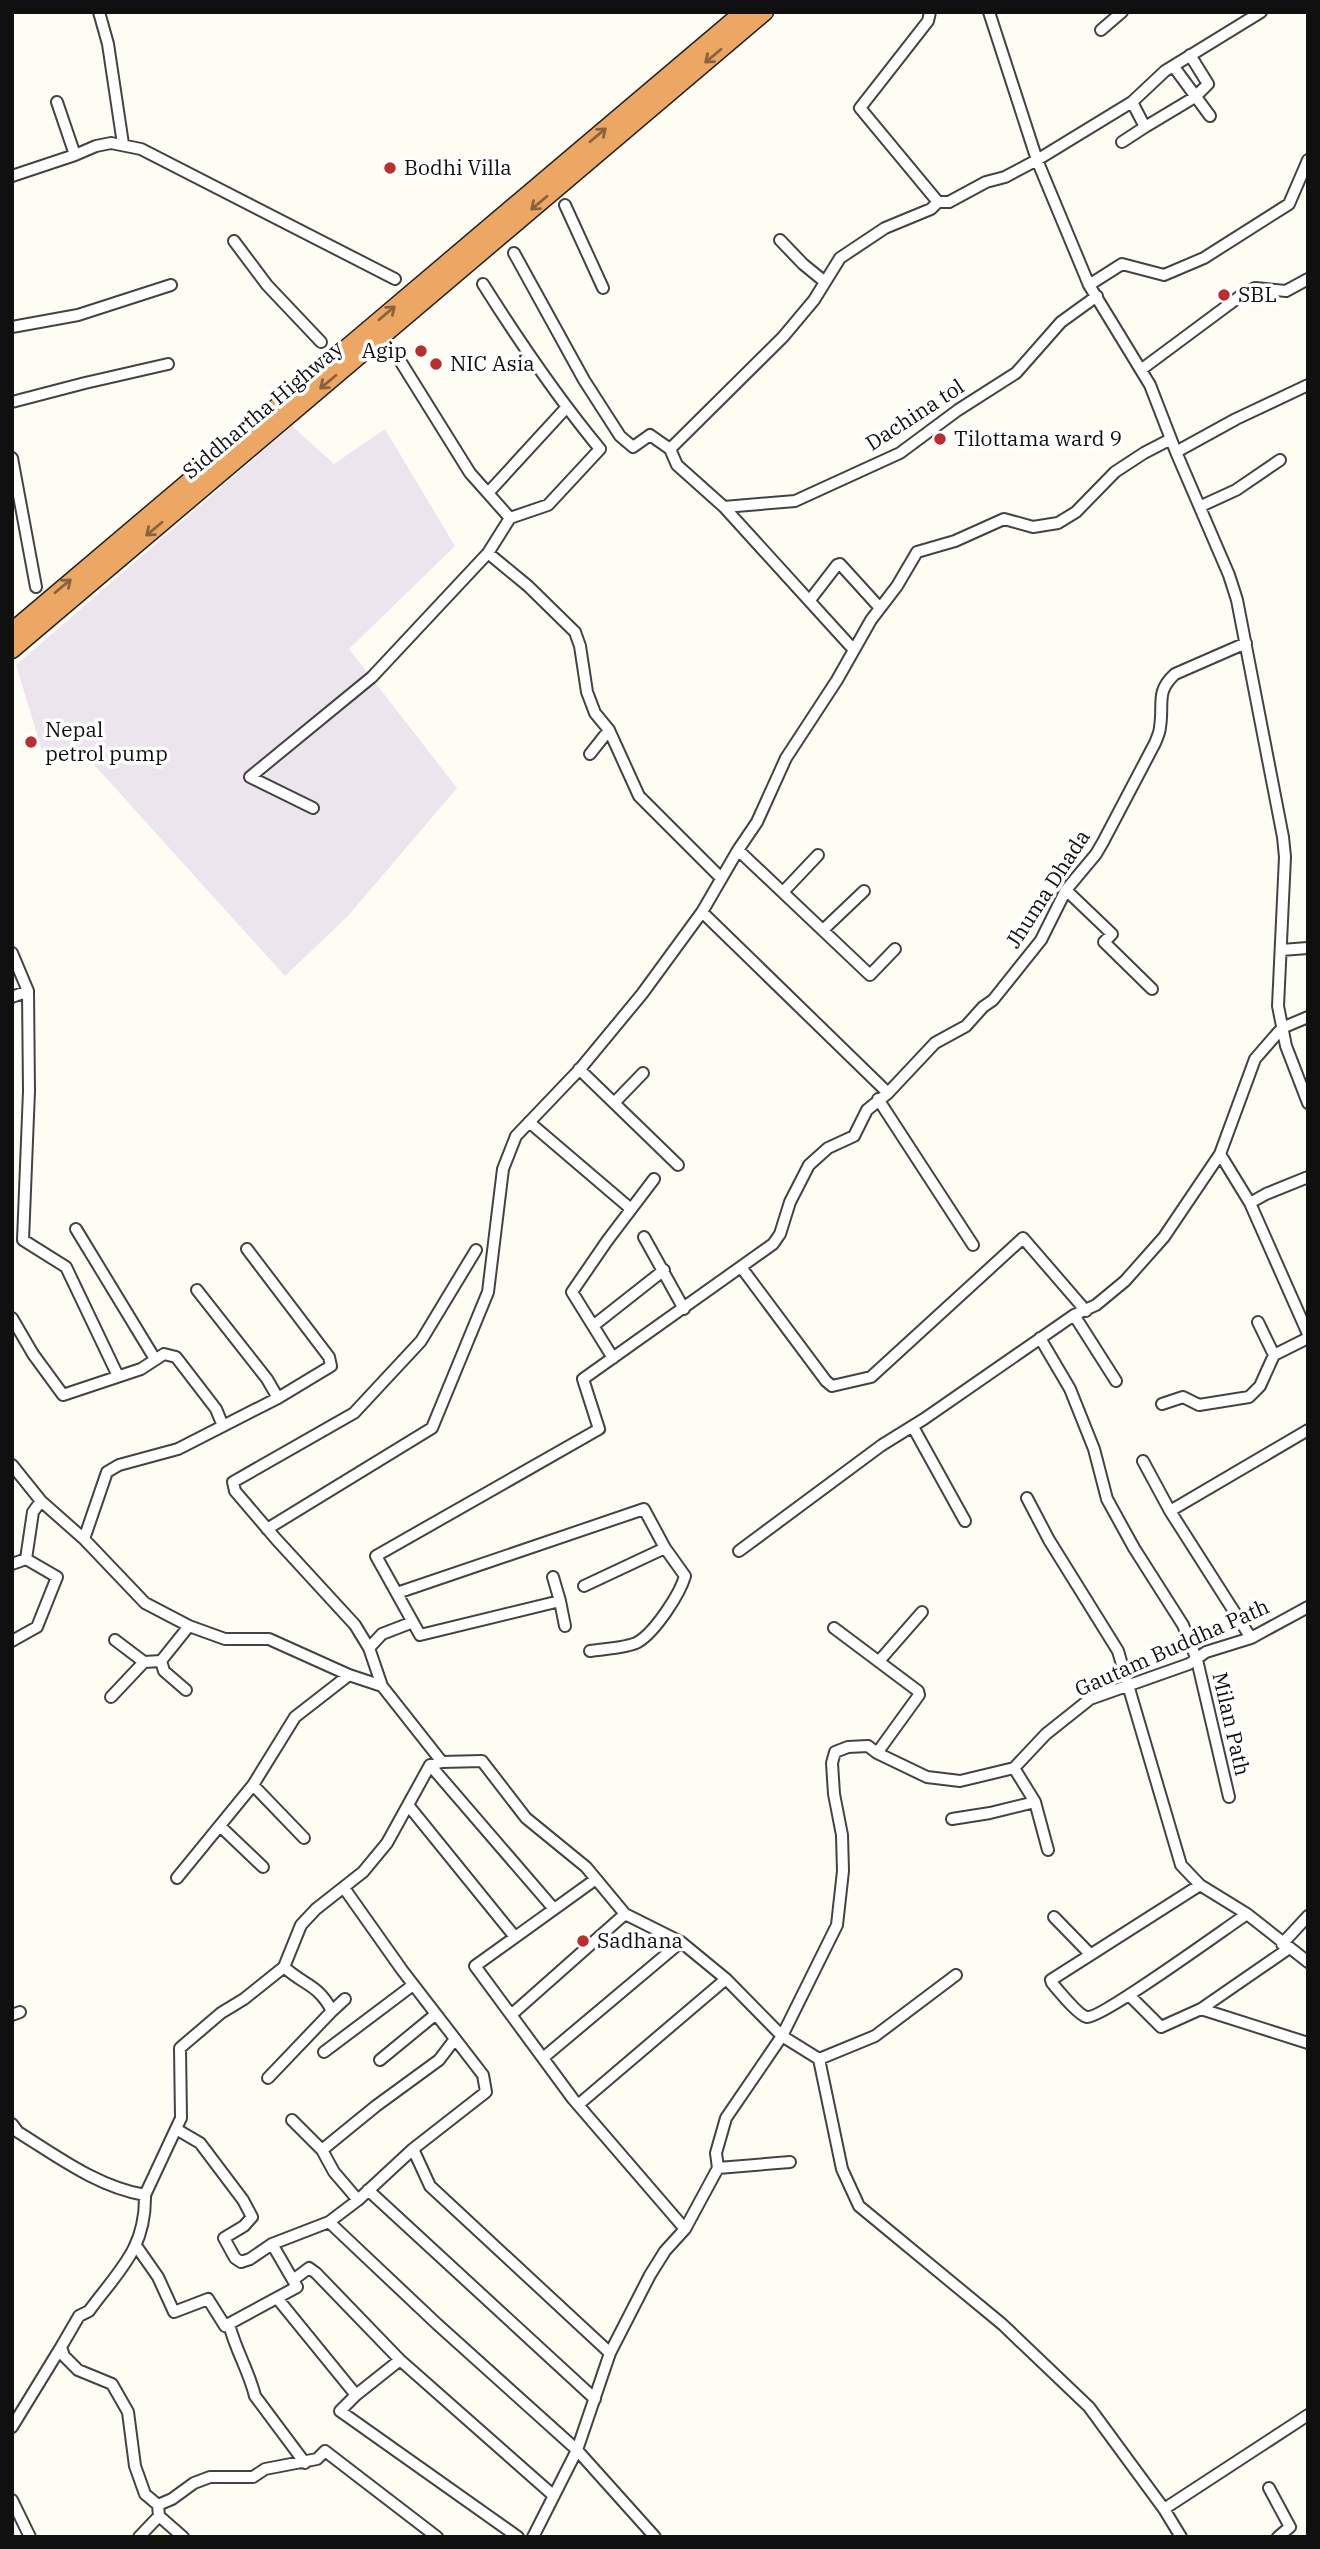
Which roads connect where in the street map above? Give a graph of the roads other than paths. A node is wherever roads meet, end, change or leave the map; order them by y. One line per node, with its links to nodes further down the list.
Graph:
1 (99, 12): 18 (street)
2 (743, 12): 57 (highway, Siddhartha Highway, one-way to 2)
3 (765, 12): 59 (highway, Siddhartha Highway, one-way to 59)
4 (930, 12): 23 (street)
5 (989, 12): 20 (street)
6 (1122, 12): 9 (street)
7 (1261, 12): 8 (street)
8 (1244, 17): 10 (street)
9 (1101, 30)
10 (1190, 55): 11 (street); 12 (street)
11 (1174, 66): 12 (street); 14 (street)
12 (1195, 97): 15 (street); 16 (street)
13 (57, 102): 19 (street)
14 (1132, 102): 16 (street); 20 (street)
15 (1210, 116)
16 (1145, 127): 17 (street)
17 (1122, 142)
18 (123, 144): 19 (street); 28 (street)
19 (75, 155): 22 (street)
20 (1037, 160): 23 (street); 33 (street)
21 (1308, 160): 33 (street)
22 (12, 176)
23 (938, 202): 30 (street)
24 (565, 205): 34 (street)
25 (780, 240): 30 (street)
26 (234, 241): 37 (street)
27 (514, 253): 45 (street)
28 (395, 279)
29 (1308, 279): 40 (street)
30 (825, 282): 45 (street)
31 (483, 284): 43 (street)
32 (171, 285): 36 (street)
33 (1089, 285): 35 (street)
34 (603, 288)
35 (1097, 296): 40 (street); 51 (street, Dachina tol)
36 (12, 327)
37 (321, 342)
38 (394, 351): 49 (street)
39 (168, 364): 42 (street)
40 (1142, 369): 44 (street)
41 (1308, 385): 46 (street)
42 (12, 402)
43 (566, 408): 49 (street); 52 (street)
44 (1171, 439): 46 (street); 56 (street)
45 (670, 449): 51 (street)
46 (1176, 452): 50 (street)
47 (12, 458): 54 (street)
48 (1280, 460): 50 (street)
49 (488, 493): 52 (street)
50 (1201, 506): 58 (street)
51 (724, 507): 55 (street)
52 (510, 518): 53 (street)
53 (488, 552): 61 (street); 63 (street)
54 (36, 587)
55 (810, 600): 56 (street); 60 (street)
56 (880, 608): 60 (street)
57 (12, 631)
58 (1246, 643): 67 (street, Jhuma Dhada); 74 (street)
59 (12, 650)
60 (854, 650): 64 (street)
61 (609, 730): 62 (street); 66 (street)
62 (590, 754)
63 (313, 808)
64 (738, 850): 66 (street); 69 (street)
65 (818, 855): 69 (street)
66 (721, 878): 70 (street)
67 (1066, 890): 76 (street); 83 (street, Jhuma Dhada)
68 (864, 891): 71 (street)
69 (783, 892): 71 (street)
70 (702, 912): 81 (street); 83 (street)
71 (823, 930): 73 (street)
72 (1308, 948): 74 (street)
73 (895, 949)
74 (1281, 950): 80 (street)
75 (12, 953): 77 (street)
76 (1152, 989)
77 (28, 991): 78 (street); 112 (street)
78 (12, 998)
79 (1308, 1017): 80 (street)
80 (1282, 1028): 85 (street); 87 (street)
81 (579, 1069): 84 (street); 86 (street)
82 (643, 1073): 84 (street)
83 (883, 1096): 95 (street); 98 (street, Jhuma Dhada)
84 (614, 1103): 88 (street)
85 (1308, 1103)
86 (529, 1122): 92 (street); 125 (street)
87 (1220, 1154): 91 (street); 102 (street)
88 (678, 1166)
89 (1308, 1177): 91 (street)
90 (654, 1179): 92 (street)
91 (1250, 1203): 107 (street)
92 (631, 1209): 106 (street)
93 (76, 1229): 111 (street)
94 (644, 1237): 99 (street)
95 (973, 1245)
96 (247, 1249): 114 (street)
97 (476, 1250): 125 (street)
98 (741, 1267): 101 (street, Jhuma Dhada); 102 (street)
99 (664, 1270): 101 (street); 106 (street)
100 (197, 1290): 114 (street)
101 (684, 1309): 110 (street, Jhuma Dhada)
102 (1086, 1311): 103 (street)
103 (1074, 1315): 108 (street); 113 (street)
104 (12, 1318): 112 (street)
105 (1258, 1322): 109 (street)
106 (593, 1326): 110 (street)
107 (1308, 1336): 109 (street)
108 (1040, 1338): 117 (street); 146 (street, Milan Path)
109 (1273, 1355): 115 (street)
110 (613, 1358): 133 (street, Jhuma Dhada)
111 (155, 1359): 112 (street); 116 (street)
112 (118, 1376)
113 (1116, 1381)
114 (278, 1398): 116 (street)
115 (1162, 1404)
116 (223, 1426): 126 (street)
117 (913, 1427): 124 (street); 128 (street)
118 (1308, 1430): 123 (street)
119 (1143, 1461): 123 (street)
120 (12, 1465): 122 (street)
121 (1027, 1498): 152 (street)
122 (41, 1501): 126 (street); 129 (street)
123 (1170, 1511): 141 (street)
124 (965, 1521)
125 (267, 1529): 144 (street)
126 (84, 1539): 138 (street)
127 (666, 1549): 132 (street); 133 (street); 145 (street)
128 (739, 1551)
129 (26, 1559): 130 (street); 143 (street)
130 (12, 1564)
131 (553, 1577): 134 (street)
132 (584, 1586)
133 (397, 1593): 137 (street)
134 (560, 1601): 137 (street); 139 (street)
135 (1308, 1607): 141 (street, Gautam Buddha Path)
136 (922, 1612): 148 (street)
137 (413, 1622): 144 (street)
138 (189, 1626): 147 (street); 150 (street)
139 (565, 1626)
140 (834, 1628): 148 (street)
141 (1251, 1638): 146 (street, Gautam Buddha Path)
142 (115, 1640): 149 (street)
143 (12, 1641)
144 (369, 1648): 151 (street)
145 (590, 1651)
146 (1197, 1660): 152 (street, Gautam Buddha Path); 159 (street, Milan Path)
147 (161, 1661): 149 (street); 153 (street)
148 (880, 1661): 155 (street)
149 (144, 1662): 154 (street)
150 (349, 1675): 151 (street); 158 (street)
151 (382, 1686): 156 (street)
152 (1128, 1686): 157 (street, Gautam Buddha Path); 169 (street)
153 (186, 1690)
154 (111, 1697)
155 (877, 1753): 157 (street); 191 (street)
156 (436, 1763): 161 (street); 168 (street); 171 (street)
157 (1014, 1768): 160 (street)
158 (253, 1784): 163 (street); 164 (street)
159 (1229, 1797)
160 (1035, 1802): 162 (street); 165 (street)
161 (408, 1805): 170 (street); 176 (street)
162 (953, 1819)
163 (221, 1827): 166 (street); 167 (street)
164 (304, 1838)
165 (1048, 1850)
166 (263, 1867)
167 (177, 1878)
168 (596, 1879): 171 (street); 172 (street)
169 (1200, 1885): 173 (street); 179 (street)
170 (344, 1888): 181 (street); 184 (street)
171 (554, 1909): 176 (street)
172 (625, 1914): 177 (street); 190 (street)
173 (1247, 1914): 178 (street); 185 (street)
174 (1308, 1916): 178 (street)
175 (1054, 1917): 179 (street)
176 (515, 1937): 190 (street)
177 (681, 1942): 183 (street); 195 (street)
178 (1285, 1946): 180 (street); 187 (street)
179 (1090, 1954): 185 (street)
180 (1308, 1962)
181 (284, 1968): 188 (street); 202 (street)
182 (956, 1976): 196 (street)
183 (726, 1979): 191 (street); 199 (street)
184 (413, 1985): 189 (street); 194 (street)
185 (1129, 1995): 187 (street)
186 (345, 1998): 188 (street)
187 (1201, 2009): 193 (street)
188 (331, 2011): 198 (street)
189 (436, 2014): 192 (street); 197 (street)
190 (511, 2015): 195 (street)
191 (782, 2036): 196 (street); 206 (street)
192 (455, 2039): 203 (street); 204 (street)
193 (1308, 2043)
194 (324, 2052)
195 (543, 2058): 199 (street)
196 (819, 2059): 229 (street)
197 (380, 2060)
198 (268, 2078)
199 (578, 2105): 211 (street)
200 (292, 2120): 203 (street)
201 (12, 2124): 208 (street)
202 (176, 2129): 208 (street); 212 (street)
203 (322, 2150): 209 (street)
204 (413, 2150): 207 (street); 218 (street)
205 (790, 2162): 206 (street)
206 (718, 2168): 211 (street)
207 (368, 2190): 209 (street); 221 (street)
208 (145, 2195): 213 (street)
209 (358, 2200): 210 (street)
210 (329, 2222): 212 (street); 224 (street)
211 (685, 2230): 218 (street)
212 (272, 2244): 214 (street)
213 (137, 2247): 216 (street); 217 (street)
214 (293, 2280): 215 (street); 219 (street)
215 (277, 2298): 216 (street); 220 (street)
216 (229, 2324): 225 (street)
217 (61, 2347): 223 (street); 230 (street)
218 (610, 2353): 221 (street)
219 (400, 2360): 220 (street); 227 (street)
220 (356, 2395): 235 (street)
221 (595, 2399): 224 (street)
222 (1308, 2415): 229 (street)
223 (12, 2427)
224 (577, 2450): 227 (street); 237 (street)
225 (305, 2463): 230 (street); 234 (street)
226 (1269, 2488): 239 (street)
227 (554, 2496): 236 (street)
228 (12, 2500): 231 (street)
229 (1164, 2509): 238 (street)
230 (158, 2510): 232 (street); 233 (street)
231 (30, 2537)
232 (139, 2537)
233 (183, 2537)
234 (437, 2537)
235 (518, 2537)
236 (533, 2537)
237 (654, 2537)
238 (1181, 2537)
239 (1278, 2537)

